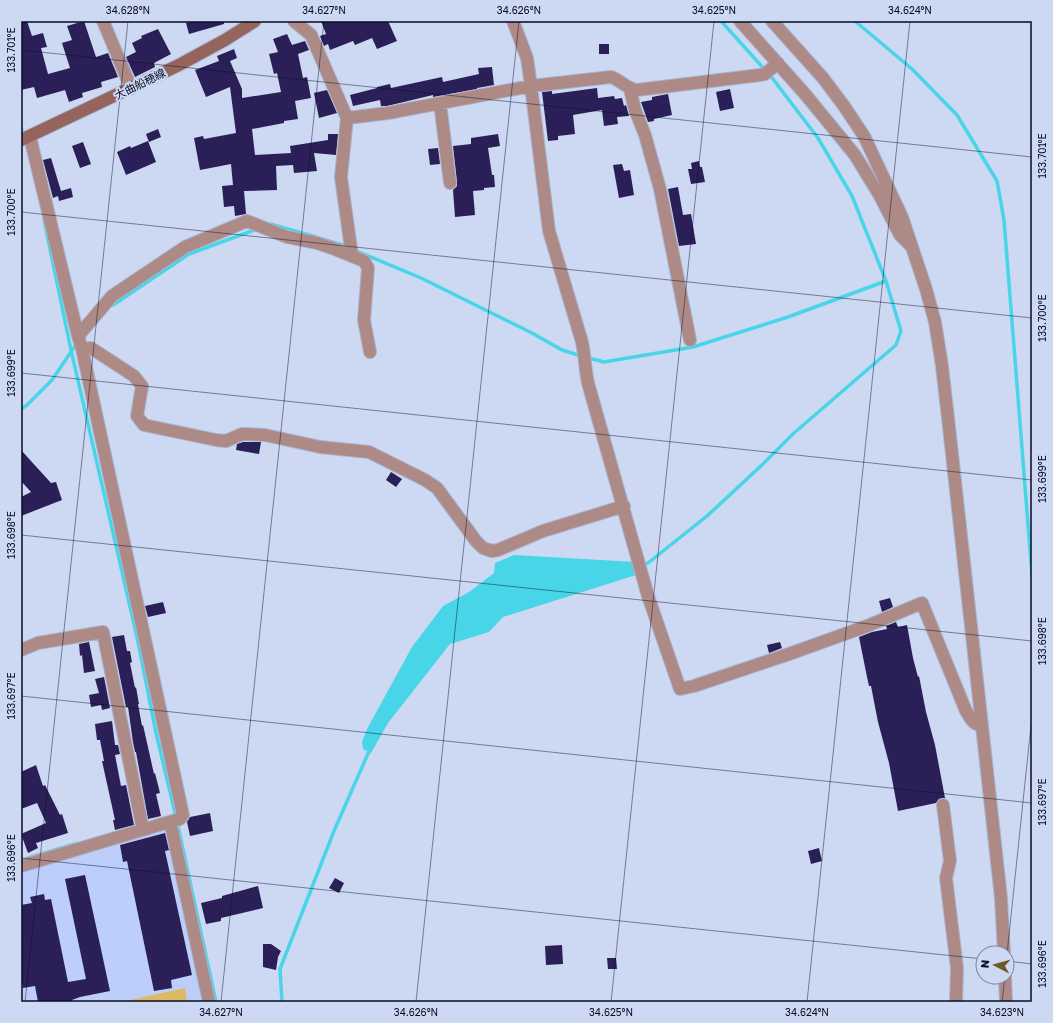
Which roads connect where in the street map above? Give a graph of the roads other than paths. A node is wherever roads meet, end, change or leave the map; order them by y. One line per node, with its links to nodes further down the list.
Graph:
1 (102, 21): 9 (street)
2 (255, 21): 9 (main road, 大曲船穂線)
3 (294, 21): 12 (street)
4 (513, 21): 8 (street)
5 (740, 21): 7 (street)
6 (772, 21): 15 (street)
7 (772, 69): 10 (street); 15 (street)
8 (531, 86): 10 (street); 11 (street); 21 (street)
9 (131, 88): 13 (main road, 大曲船穂線)
10 (630, 89): 18 (street)
11 (440, 103): 12 (street); 14 (street)
12 (347, 118): 16 (street)
13 (25, 139): 17 (street)
14 (450, 183)
15 (912, 247): 23 (street)
16 (352, 256): 17 (street); 20 (street)
17 (78, 336): 19 (street)
18 (690, 340)
19 (82, 349): 21 (street); 25 (street)
20 (370, 352)
21 (624, 506): 23 (street)
22 (21, 650): 26 (street)
23 (982, 725): 28 (street)
24 (943, 805): 31 (street)
25 (173, 821): 26 (street); 30 (street)
26 (142, 826): 27 (street)
27 (22, 863)
28 (1004, 945)
29 (1005, 985): 32 (street)
30 (209, 1002)
31 (956, 1002)
32 (1006, 1002)

